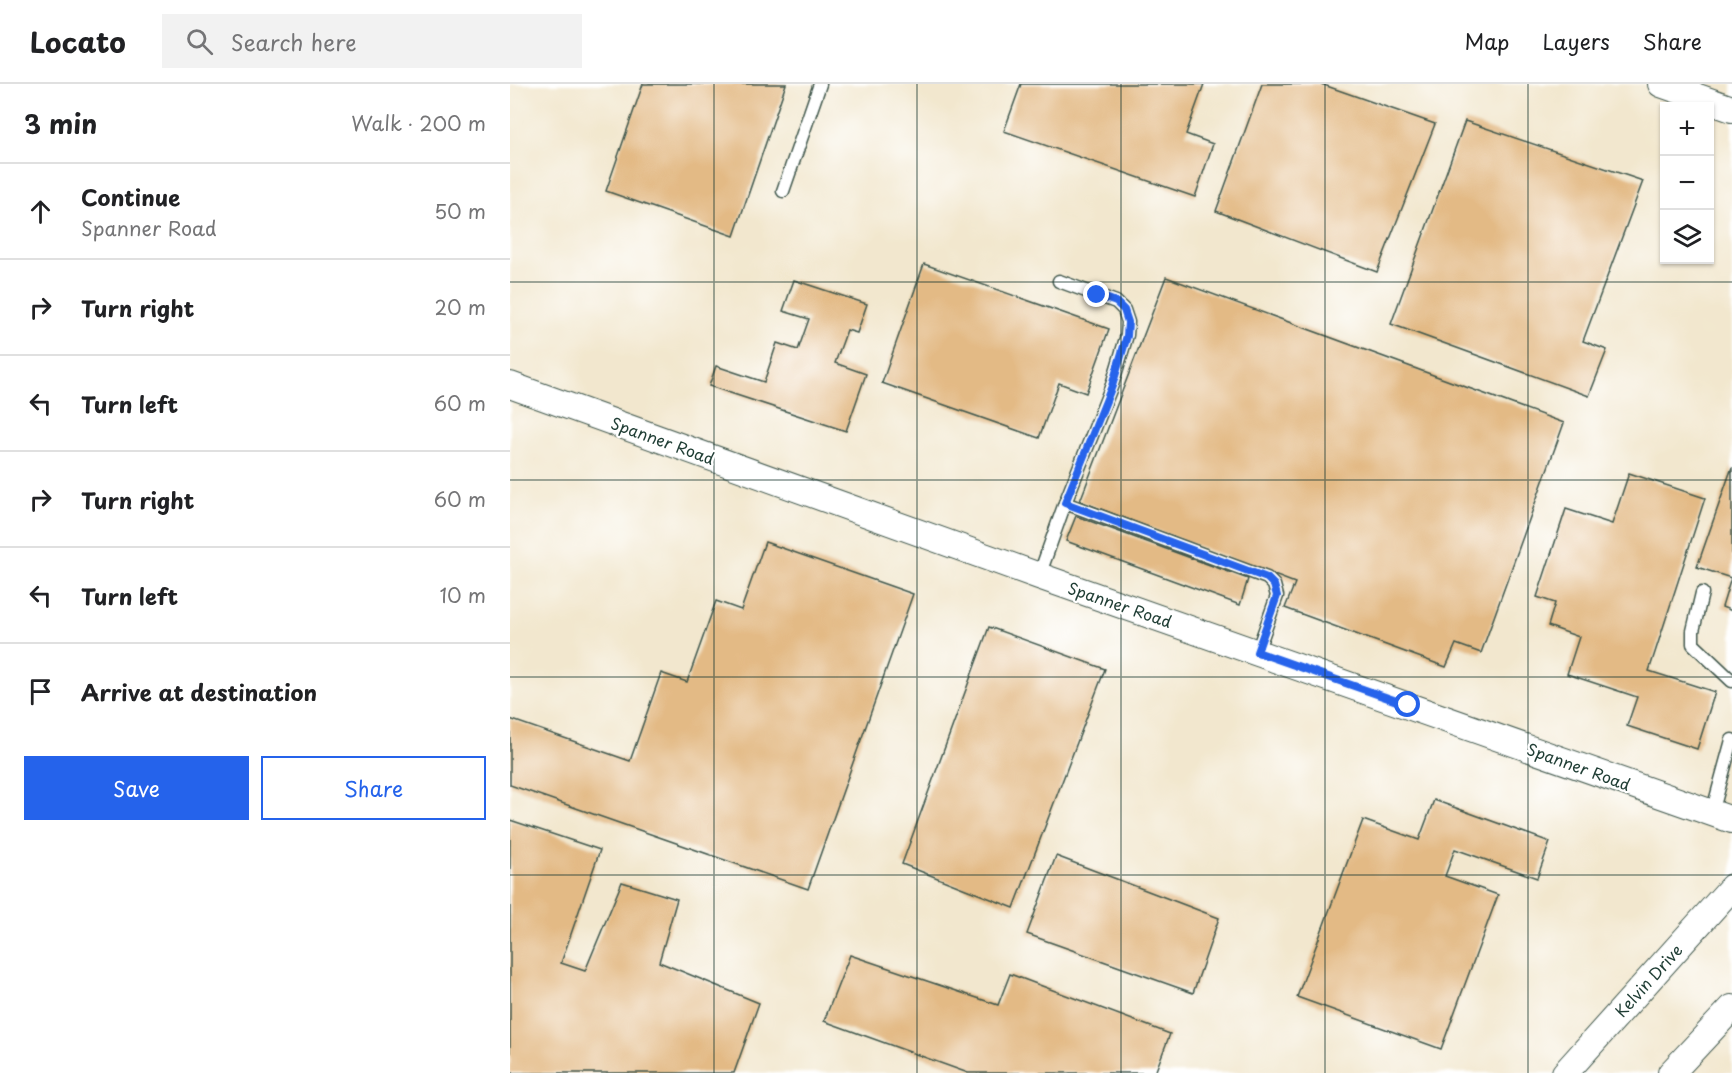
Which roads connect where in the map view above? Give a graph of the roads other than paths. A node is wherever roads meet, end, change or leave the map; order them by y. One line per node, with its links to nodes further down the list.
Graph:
1 (820, 84): 4 (lane)
2 (1661, 84): 3 (street)
3 (1732, 109)
4 (783, 191)
5 (1059, 281): 7 (lane)
6 (510, 385): 8 (street, Spanner Road)
7 (1065, 503): 8 (lane); 10 (lane)
8 (1039, 576): 10 (street, Spanner Road)
9 (1702, 593): 11 (lane)
10 (1257, 652): 13 (street, Spanner Road)
11 (1732, 681)
12 (1732, 740): 13 (lane)
13 (1722, 817)
14 (1732, 887): 16 (street, Kelvin Drive)
15 (1732, 1008): 17 (street)
16 (1564, 1073)
17 (1671, 1073)

